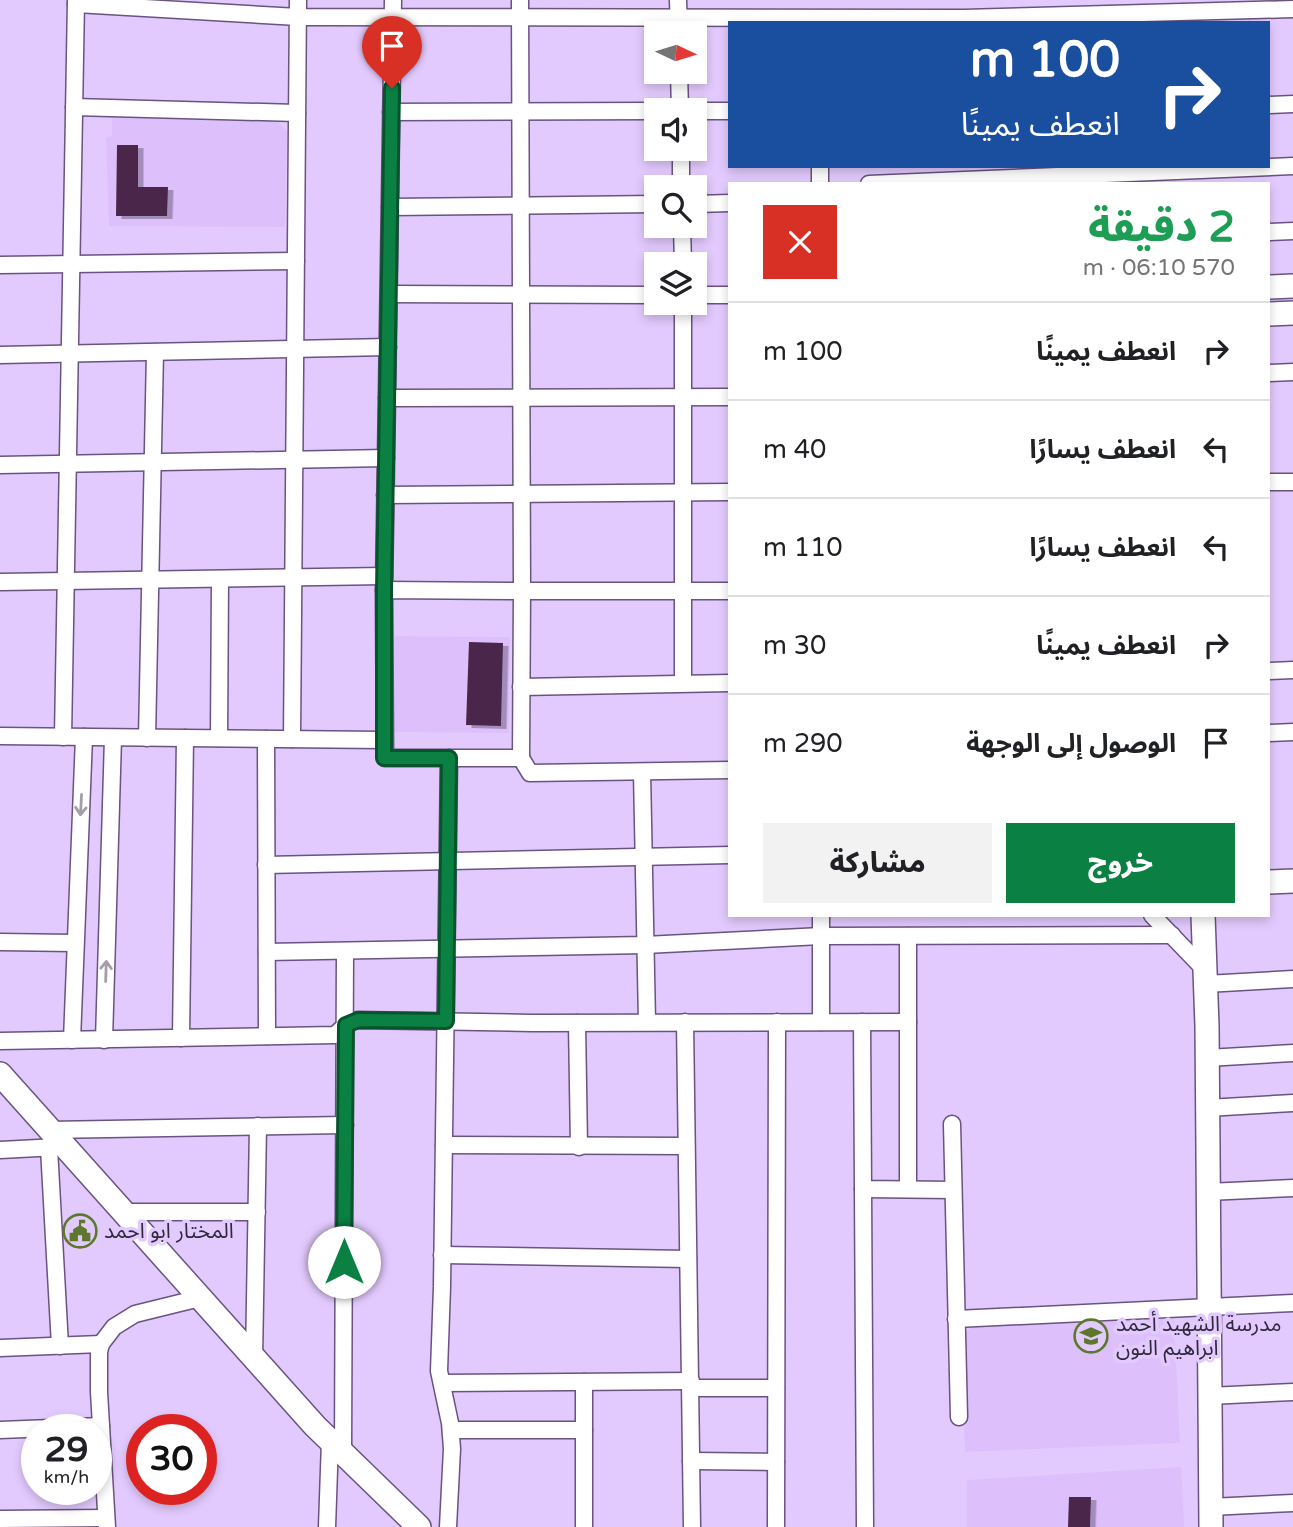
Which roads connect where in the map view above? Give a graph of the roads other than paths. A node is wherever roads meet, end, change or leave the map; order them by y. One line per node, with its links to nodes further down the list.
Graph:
1 (298, 0): 9 (street)
2 (823, 0): 10 (street)
3 (76, 2): 9 (street); 13 (street)
4 (393, 8): 5 (street); 9 (street); 17 (street)
5 (520, 8): 6 (street); 18 (street)
6 (678, 8): 10 (street)
7 (1293, 9): 8 (street)
8 (1087, 12): 10 (street)
9 (298, 17): 19 (street)
10 (823, 20)
11 (1293, 104): 12 (street)
12 (1270, 105)
13 (74, 107): 19 (street); 33 (street)
14 (644, 111): 18 (street)
15 (707, 111): 16 (street)
16 (728, 111)
17 (391, 112): 18 (street); 29 (street)
18 (520, 112): 28 (street)
19 (297, 113): 32 (street)
20 (1293, 166): 21 (street)
21 (1270, 167)
22 (1252, 168): 23 (street)
23 (1110, 175): 24 (street)
24 (923, 182)
25 (728, 203): 27 (street)
26 (644, 204): 28 (street)
27 (707, 204)
28 (521, 206): 29 (street); 38 (street)
29 (390, 207): 37 (street)
30 (1293, 231): 31 (street)
31 (1270, 232)
32 (296, 261): 33 (street); 46 (street)
33 (72, 264): 34 (street); 48 (street)
34 (0, 265)
35 (1293, 286): 36 (street)
36 (1270, 287)
37 (389, 294): 38 (street); 45 (street)
38 (521, 295): 39 (street); 54 (street)
39 (644, 295)
40 (707, 295): 41 (street)
41 (728, 296)
42 (1293, 313): 43 (street)
43 (1270, 314)
44 (684, 315): 55 (street)
45 (388, 347): 46 (street); 53 (street)
46 (295, 349): 47 (street); 57 (street)
47 (155, 352): 48 (street); 58 (street)
48 (70, 354): 49 (street); 59 (street)
49 (0, 355)
50 (1293, 372): 51 (street)
51 (1270, 373)
52 (728, 397): 55 (street)
53 (387, 398): 54 (street); 56 (street)
54 (522, 398): 55 (street); 65 (street)
55 (684, 398): 64 (street)
56 (386, 458): 57 (street); 66 (street)
57 (295, 459): 58 (street); 67 (street)
58 (153, 462): 59 (street); 69 (street)
59 (68, 464): 60 (street); 70 (street)
60 (0, 465)
61 (1270, 482): 62 (street)
62 (1293, 482)
63 (728, 492): 64 (street)
64 (683, 493): 65 (street); 74 (street)
65 (522, 494): 66 (street); 73 (street)
66 (385, 495): 72 (street)
67 (293, 578): 68 (street); 72 (street); 91 (street)
68 (220, 579): 69 (street); 89 (street)
69 (150, 580): 70 (street); 87 (street)
70 (66, 581): 71 (street); 84 (street)
71 (0, 582)
72 (384, 583): 73 (street); 92 (street)
73 (522, 591): 74 (street); 80 (street)
74 (683, 591): 75 (street); 78 (street)
75 (728, 591)
76 (1293, 670): 77 (street)
77 (1270, 671)
78 (683, 683): 79 (street); 80 (street)
79 (728, 683)
80 (521, 687): 94 (street)
81 (1293, 732): 82 (street)
82 (1270, 733)
83 (0, 736): 84 (street)
84 (63, 737): 85 (street)
85 (84, 737): 86 (street); 110 (street, one-way to 110)
86 (113, 738): 87 (street); 129 (street, one-way to 86)
87 (147, 738): 88 (street)
88 (185, 738): 89 (street); 127 (street)
89 (219, 738): 90 (street)
90 (266, 739): 91 (street); 100 (street)
91 (292, 739): 92 (street)
92 (384, 740): 93 (street)
93 (449, 758): 94 (street); 99 (street)
94 (521, 758): 96 (street)
95 (728, 770): 96 (street)
96 (642, 772): 98 (street)
97 (728, 855): 98 (street)
98 (643, 857): 99 (street); 111 (street)
99 (448, 861): 100 (street); 112 (street)
100 (267, 865): 114 (street)
101 (1293, 881): 102 (street)
102 (1270, 882)
103 (821, 917): 107 (street)
104 (1154, 917): 106 (street)
105 (1203, 917): 115 (street)
106 (1172, 935): 108 (street); 115 (street)
107 (821, 936): 108 (street); 111 (street); 121 (street)
108 (908, 936): 123 (street)
109 (0, 942): 110 (street)
110 (74, 943): 128 (street)
111 (645, 945): 112 (street); 118 (street)
112 (447, 949): 113 (street); 117 (street)
113 (345, 951): 114 (street); 125 (street)
114 (267, 952): 126 (street)
115 (1205, 977): 116 (street); 132 (street)
116 (1293, 979)
117 (446, 1021): 124 (street); 125 (street); 140 (street)
118 (647, 1022): 119 (street); 124 (street)
119 (685, 1022): 120 (street); 141 (street)
120 (777, 1022): 121 (street); 164 (street)
121 (821, 1022): 122 (street)
122 (862, 1022): 123 (street); 145 (street)
123 (908, 1022): 146 (street)
124 (577, 1023): 142 (street)
125 (346, 1025): 126 (street); 137 (street)
126 (267, 1036): 127 (street)
127 (181, 1038): 129 (street)
128 (72, 1040): 129 (street); 130 (street)
129 (104, 1040)
130 (0, 1041)
131 (1293, 1053): 132 (street)
132 (1207, 1058): 135 (street)
133 (0, 1074): 139 (street)
134 (1293, 1103): 135 (street)
135 (1208, 1108): 148 (street)
136 (952, 1124): 147 (street)
137 (345, 1125): 138 (street); 173 (street)
138 (258, 1126): 139 (street); 150 (street)
139 (55, 1141): 143 (street); 149 (street); 158 (street)
140 (444, 1145): 142 (street); 151 (street)
141 (686, 1146): 142 (street); 152 (street)
142 (579, 1147)
143 (0, 1150)
144 (1293, 1188): 148 (street)
145 (863, 1189): 146 (street); 188 (street)
146 (908, 1189): 147 (street)
147 (953, 1190): 156 (street)
148 (1208, 1192): 155 (street)
149 (123, 1212): 150 (street); 153 (street)
150 (257, 1212): 160 (street)
151 (442, 1255): 152 (street); 162 (street)
152 (688, 1259): 163 (street)
153 (200, 1298): 157 (street); 160 (street)
154 (1293, 1303): 155 (street)
155 (1208, 1307): 156 (street); 166 (street)
156 (956, 1319): 168 (street)
157 (102, 1344): 158 (street); 167 (street)
158 (60, 1346): 159 (street)
159 (0, 1348)
160 (254, 1359): 173 (street)
161 (583, 1382): 162 (street); 163 (street); 172 (street)
162 (442, 1383): 171 (street)
163 (691, 1384): 164 (street); 174 (street)
164 (776, 1388): 175 (street)
165 (1293, 1392): 166 (street)
166 (1209, 1396): 178 (street)
167 (101, 1414)
168 (959, 1417)
169 (21, 1429): 170 (street)
170 (0, 1430)
171 (451, 1430): 172 (street); 184 (street)
172 (584, 1430): 185 (street)
173 (337, 1447): 182 (street); 183 (street)
174 (691, 1461): 175 (street); 186 (street)
175 (776, 1462): 187 (street)
176 (1293, 1503): 178 (street)
177 (106, 1505): 181 (street)
178 (1210, 1517)
179 (0, 1519): 180 (street)
180 (29, 1523): 181 (street)
181 (107, 1523)
182 (327, 1527)
183 (419, 1527)
184 (448, 1527)
185 (584, 1527)
186 (692, 1527)
187 (776, 1527)
188 (865, 1527)

